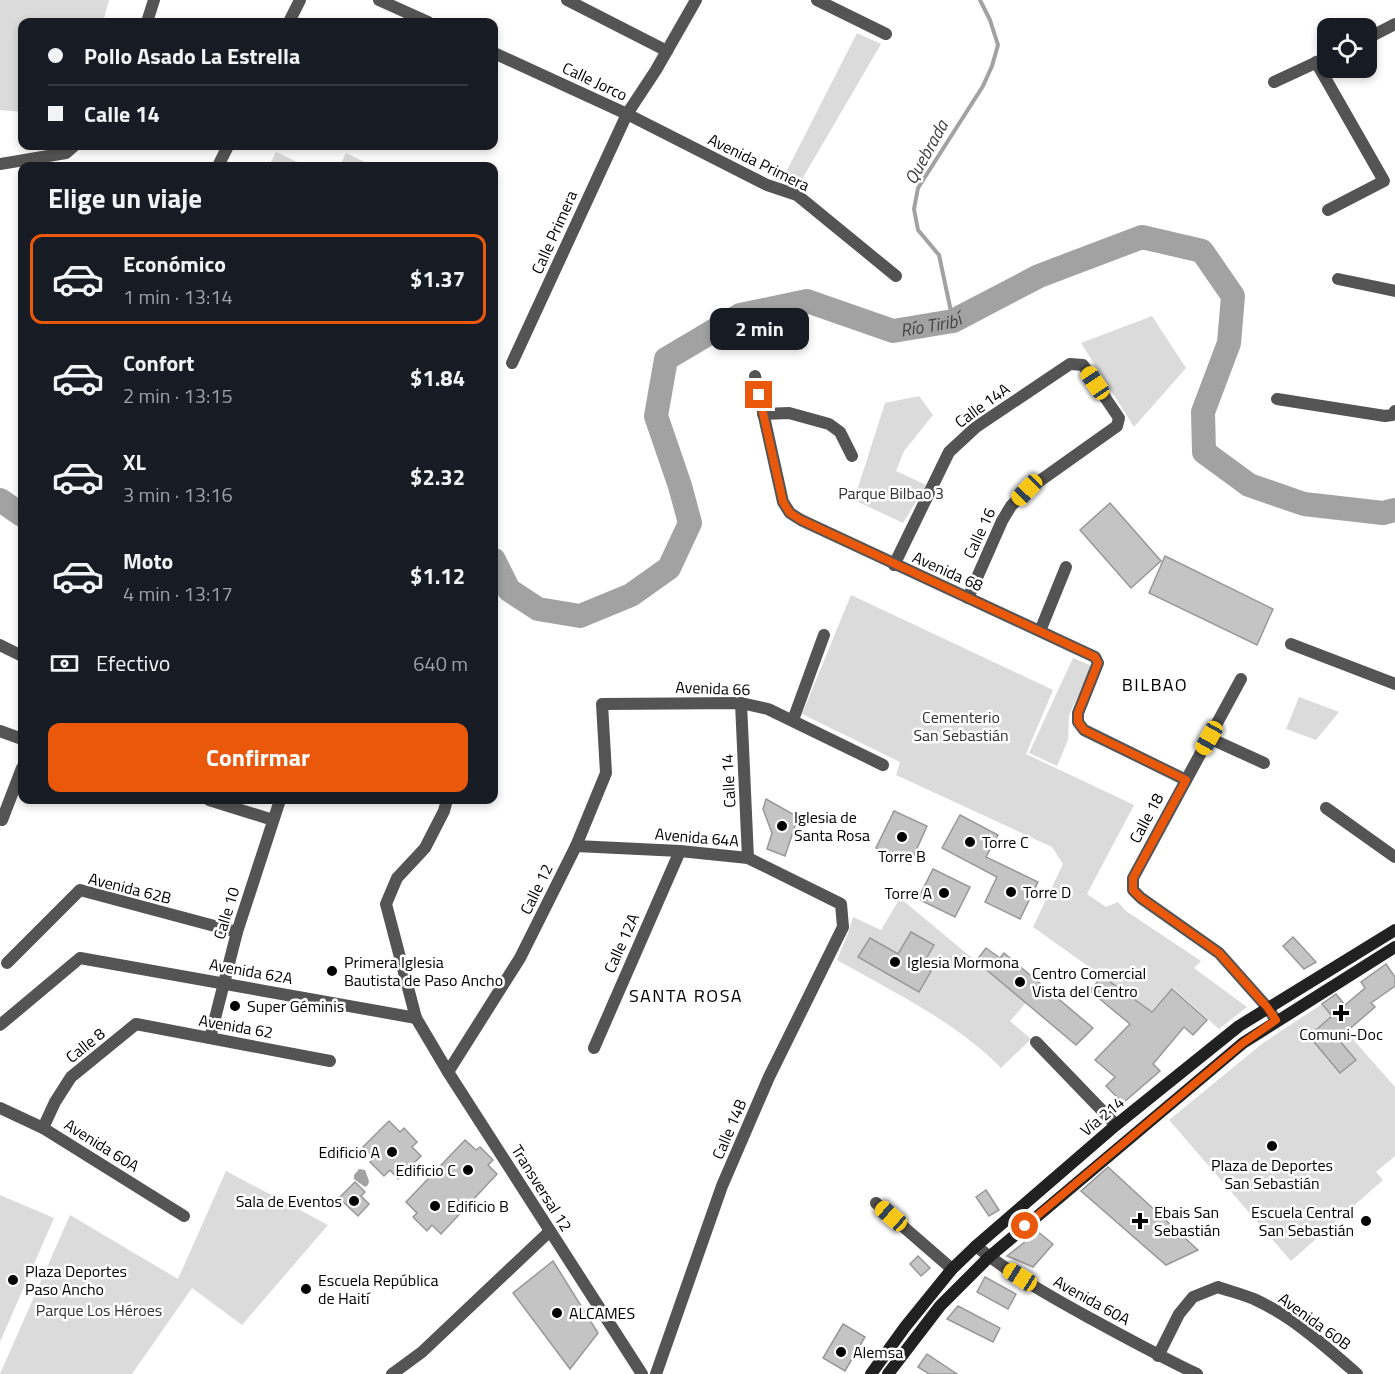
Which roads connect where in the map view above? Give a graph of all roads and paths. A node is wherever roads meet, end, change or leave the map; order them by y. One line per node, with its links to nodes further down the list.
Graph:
1 (154, 0): 7 (street)
2 (300, 0): 8 (street)
3 (379, 0): 9 (street)
4 (567, 0): 13 (street)
5 (696, 0): 13 (street, Calle Jorco)
6 (817, 0): 12 (street)
7 (148, 18)
8 (291, 18)
9 (419, 18)
10 (1395, 24): 11 (street)
11 (1377, 33)
12 (886, 34)
13 (667, 51): 18 (street, Calle Jorco)
14 (498, 55): 18 (street, Calle Jorco)
15 (1317, 61): 17 (street)
16 (1332, 78): 21 (street)
17 (1274, 82)
18 (627, 114): 22 (street, Avenida Primera); 25 (street, Calle Primera)
19 (69, 150): 20 (street)
20 (0, 164)
21 (1328, 210)
22 (896, 276)
23 (1338, 279): 24 (street)
24 (1395, 291)
25 (512, 363)
26 (755, 376): 29 (street)
27 (1277, 399): 28 (street)
28 (1395, 411)
29 (763, 414): 31 (street); 32 (street, Avenida 68)
30 (1117, 426): 32 (street, Calle 14A); 34 (street, Calle 16)
31 (852, 456)
32 (894, 565): 34 (street, Avenida 68)
33 (1066, 567): 35 (street)
34 (968, 598): 35 (street, Avenida 68)
35 (1040, 631): 51 (street, Avenida 68)
36 (824, 635): 44 (street)
37 (1291, 644): 41 (street)
38 (0, 645): 39 (street)
39 (18, 654)
40 (1240, 679): 47 (street, Calle 18)
41 (1395, 684)
42 (741, 703): 43 (street, Avenida 66); 44 (street, Avenida 66); 61 (street, Calle 14)
43 (602, 704): 58 (street, Calle 12)
44 (793, 720): 49 (street, Avenida 66)
45 (0, 731): 46 (street)
46 (18, 738)
47 (1209, 738): 48 (street); 51 (street, Calle 18)
48 (1264, 763)
49 (883, 765)
50 (18, 778): 56 (street)
51 (1186, 780): 67 (street, Calle 18)
52 (222, 804): 57 (street)
53 (279, 804): 57 (street, Calle 10)
54 (446, 804): 68 (street, Transversal 12)
55 (1326, 808): 60 (street)
56 (2, 820)
57 (273, 820): 63 (street, Calle 10)
58 (576, 846): 59 (street, Avenida 64A); 76 (street, Calle 12)
59 (680, 851): 61 (street, Avenida 64A); 74 (street, Calle 12A)
60 (1395, 857)
61 (748, 858): 62 (street, Avenida 64A)
62 (841, 904): 89 (street, Calle 14B)
63 (237, 932): 65 (street, Avenida 62B); 66 (street, Calle 10)
64 (1393, 939): 67 (main road, Vía 214); 69 (main road, Vía 214)
65 (7, 963)
66 (224, 983): 68 (street, Avenida 62A); 71 (street, Avenida 62A); 72 (street, Calle 10)
67 (1267, 1007): 69 (street); 78 (main road, Vía 214)
68 (416, 1018): 76 (street, Transversal 12)
69 (1276, 1020): 84 (main road, Vía 214)
70 (135, 1024): 72 (street, Avenida 62); 79 (street, Calle 8)
71 (0, 1025)
72 (210, 1038): 75 (street, Avenida 62)
73 (1036, 1042): 78 (street)
74 (594, 1048)
75 (330, 1061)
76 (448, 1072): 82 (street, Transversal 12)
77 (0, 1108): 79 (street, Avenida 60A)
78 (1116, 1125): 83 (main road, Vía 214)
79 (43, 1128): 81 (street, Avenida 60A)
80 (876, 1203): 85 (street)
81 (184, 1216)
82 (550, 1231): 87 (street); 88 (street, Transversal 12)
83 (976, 1246): 84 (street, Avenida 60A); 85 (main road, Vía 214)
84 (989, 1257): 86 (street, Avenida 60A); 91 (main road, Vía 214)
85 (952, 1269): 90 (main road, Vía 214)
86 (1158, 1356): 92 (street, Avenida 60A); 93 (street, Avenida 60B)
87 (392, 1374)
88 (642, 1374)
89 (656, 1374)
90 (871, 1374)
91 (888, 1374)
92 (1197, 1374)
93 (1357, 1374)

